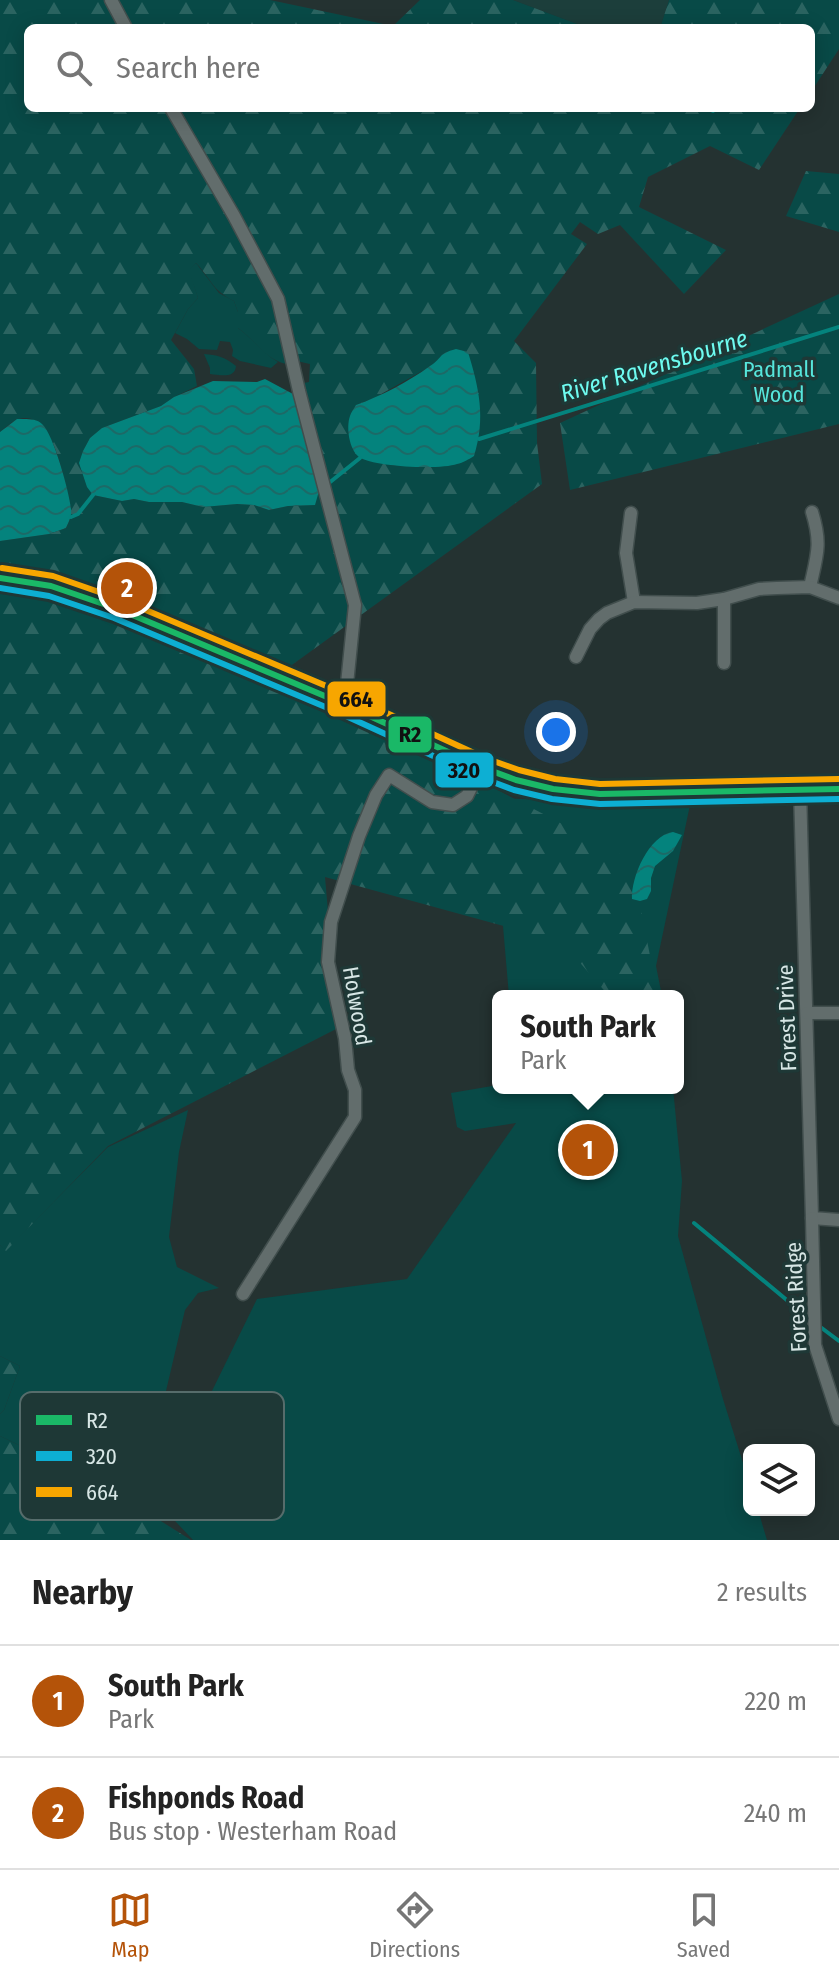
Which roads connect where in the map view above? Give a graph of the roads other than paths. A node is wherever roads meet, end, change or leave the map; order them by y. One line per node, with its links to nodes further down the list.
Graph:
1 (111, 0): 2 (street)
2 (124, 24)
3 (173, 112): 13 (street)
4 (812, 512): 7 (street)
5 (631, 513): 10 (street)
6 (0, 578): 13 (main road)
7 (810, 587): 8 (street); 9 (street)
8 (839, 598)
9 (724, 599): 10 (street); 12 (street)
10 (634, 602): 11 (street)
11 (576, 657)
12 (724, 663)
13 (339, 702): 14 (main road)
14 (481, 767): 16 (main road); 21 (street, Holwood)
15 (839, 789): 16 (main road)
16 (800, 790): 17 (street, Forest Drive)
17 (807, 1013): 18 (street); 19 (street, Forest Drive)
18 (839, 1013)
19 (812, 1218): 20 (street); 22 (street, Forest Ridge)
20 (839, 1220)
21 (243, 1294)
22 (839, 1419)

